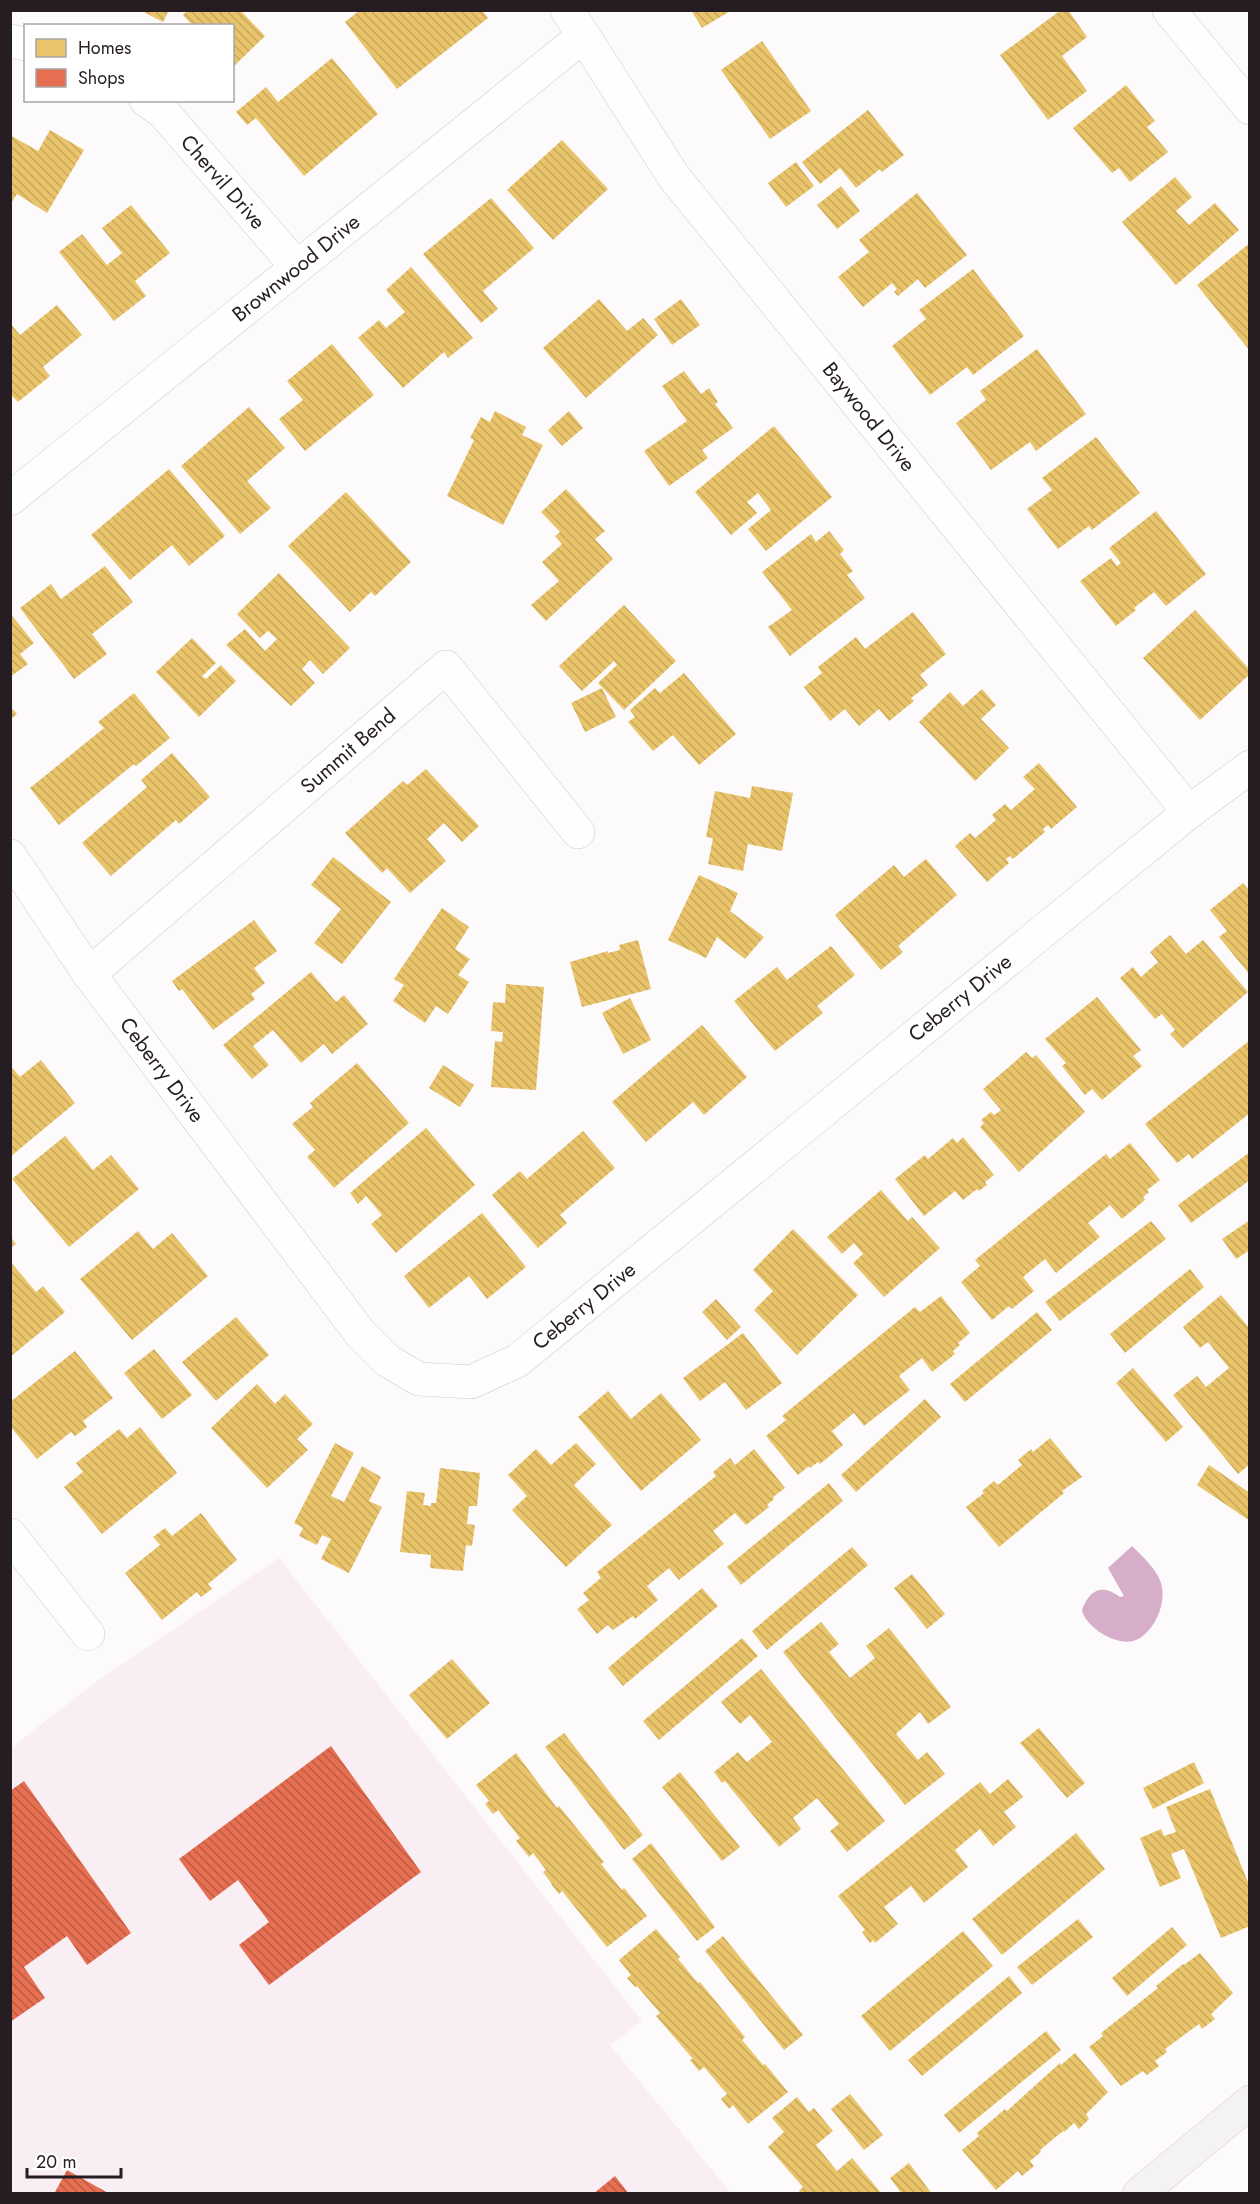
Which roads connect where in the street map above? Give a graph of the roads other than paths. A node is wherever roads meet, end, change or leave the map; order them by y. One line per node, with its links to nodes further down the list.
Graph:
1 (1168, 10): 4 (street)
2 (574, 24): 5 (street, Brownwood Drive); 8 (street, Baywood Drive)
3 (149, 102): 5 (street, Chervil Drive)
4 (1250, 108)
5 (297, 267): 6 (street, Brownwood Drive)
6 (10, 499)
7 (1250, 767): 8 (street, Ceberry Drive)
8 (1189, 812): 11 (street, Ceberry Drive)
9 (578, 832): 11 (street, Summit Bend)
10 (10, 856): 11 (street, Ceberry Drive)
11 (89, 974)
12 (10, 1535): 13 (street)
13 (88, 1635)
14 (1250, 2102): 15 (street)
15 (1139, 2193)

